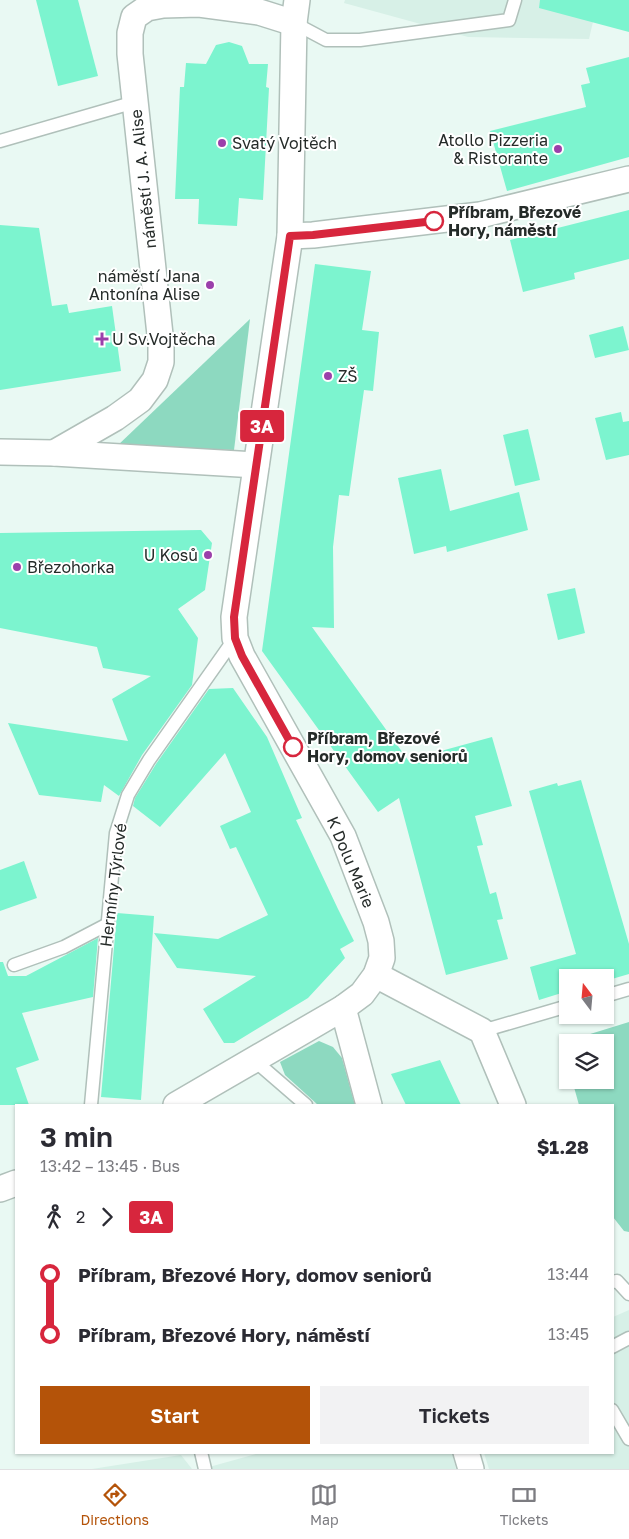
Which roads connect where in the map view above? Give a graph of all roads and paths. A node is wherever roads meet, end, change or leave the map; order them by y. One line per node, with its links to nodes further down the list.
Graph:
1 (515, 0): 3 (lane)
2 (199, 2): 3 (street, náměstí J. A. Alise); 4 (street, náměstí J. A. Alise)
3 (296, 12): 7 (street)
4 (135, 102): 5 (lane); 9 (street, náměstí J. A. Alise)
5 (0, 141)
6 (629, 179): 7 (street)
7 (290, 236): 10 (street)
8 (0, 452): 9 (street)
9 (54, 453): 10 (street)
10 (256, 464): 11 (street, K Dolu Marie)
11 (235, 638): 12 (lane, Hermíny Týrlové); 14 (street, K Dolu Marie)
12 (108, 924): 13 (lane); 21 (lane, Hermíny Týrlové)
13 (14, 965)
14 (376, 975): 17 (street, K Dolu Marie); 19 (street)
15 (629, 989): 16 (lane)
16 (614, 993)
17 (343, 1008): 20 (street, K Dolu Marie); 24 (street)
18 (559, 1009): 19 (lane)
19 (482, 1031): 25 (street)
20 (254, 1060): 22 (street, K Dolu Marie); 23 (lane)
21 (91, 1104)
22 (178, 1104)
23 (305, 1104)
24 (369, 1104)
25 (513, 1104)
26 (15, 1183): 27 (street)
27 (0, 1189)
28 (614, 1282): 29 (lane)
29 (629, 1294)
30 (629, 1338): 31 (lane)
31 (614, 1346)
32 (614, 1413): 33 (lane)
33 (629, 1439)
34 (202, 1454): 36 (lane)
35 (467, 1454): 37 (street)
36 (204, 1469)
37 (471, 1469)

